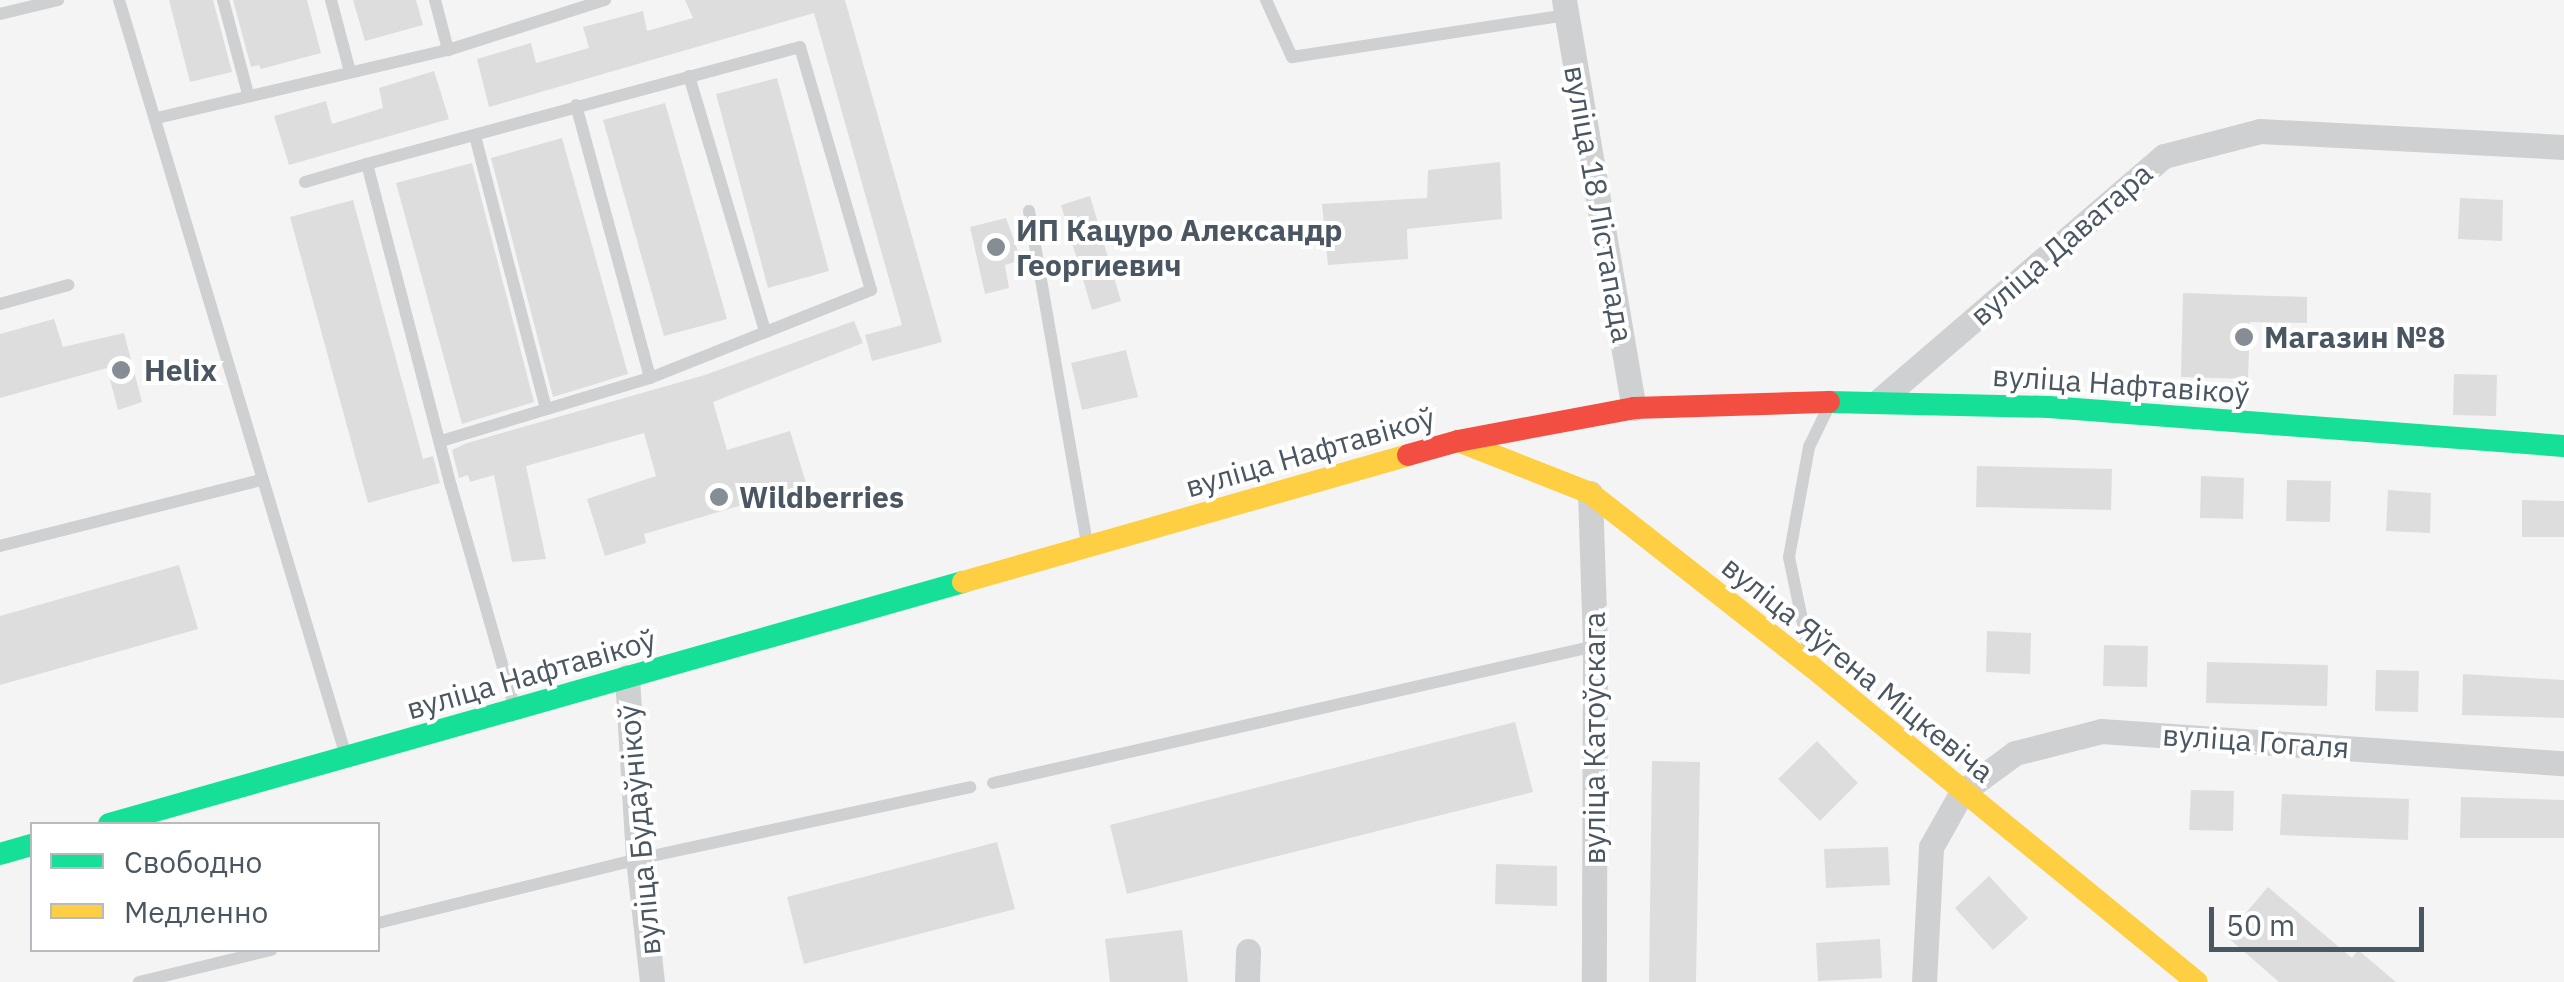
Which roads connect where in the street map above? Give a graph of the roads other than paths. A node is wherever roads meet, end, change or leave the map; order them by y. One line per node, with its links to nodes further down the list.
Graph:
1 (58, 0): 10 (lane)
2 (119, 0): 17 (lane)
3 (224, 0): 15 (lane)
4 (331, 0): 13 (lane)
5 (435, 0): 12 (lane)
6 (552, 0): 11 (lane)
7 (605, 0): 11 (lane)
8 (1266, 0): 9 (lane)
9 (1566, 8): 30 (street, вуліца 18 Лістапада)
10 (0, 14)
11 (556, 15): 12 (lane)
12 (448, 50): 13 (lane)
13 (350, 72): 15 (lane)
14 (690, 76): 16 (lane); 25 (lane); 25 (lane)
15 (248, 94): 17 (lane)
16 (576, 105): 18 (lane); 26 (lane)
17 (157, 118): 34 (lane)
18 (475, 136): 20 (lane); 29 (lane)
19 (2564, 147): 28 (street, вуліца Даватара)
20 (367, 164): 21 (lane); 31 (lane)
21 (305, 182)
22 (1030, 211): 37 (lane)
23 (68, 285): 24 (lane)
24 (0, 304)
25 (765, 331): 26 (lane)
26 (650, 378): 29 (lane)
27 (1832, 400): 28 (street, вуліца Нафтавікоў); 30 (street, вуліца Нафтавікоў); 39 (lane)
28 (1880, 400): 33 (street, вуліца Нафтавікоў)
29 (546, 408): 31 (lane)
30 (1634, 408): 32 (street, вуліца Нафтавікоў)
31 (441, 441): 41 (lane)
32 (1458, 441): 35 (street, вуліца Яўгена Міцкевіча); 37 (street, вуліца Нафтавікоў)
33 (2564, 446)
34 (260, 480): 36 (lane); 42 (lane)
35 (1590, 493): 38 (street, вуліца Катоўскага); 39 (street, вуліца Яўгена Міцкевіча)
36 (0, 546)
37 (1088, 546): 40 (street, вуліца Нафтавікоў)
38 (1595, 646): 44 (lane); 57 (street, вуліца Катоўскага)
39 (1812, 668): 46 (street, вуліца Яўгена Міцкевіча)
40 (627, 678): 41 (street, вуліца Нафтавікоў); 50 (street, вуліца Будаўнікоў)
41 (515, 709): 42 (street, вуліца Нафтавікоў)
42 (347, 760): 47 (street, вуліца Нафтавікоў)
43 (2564, 763): 46 (street, вуліца Гогаля)
44 (992, 783)
45 (970, 787): 50 (lane)
46 (1962, 792): 58 (street); 59 (street, вуліца Яўгена Міцкевіча)
47 (116, 822)
48 (30, 846): 49 (street)
49 (0, 854)
50 (638, 858): 51 (lane); 55 (street, вуліца Будаўнікоў)
51 (380, 922)
52 (1248, 951): 56 (street)
53 (263, 952): 54 (lane)
54 (139, 982)
55 (652, 982)
56 (1247, 982)
57 (1594, 982)
58 (1924, 982)
59 (2196, 982)

